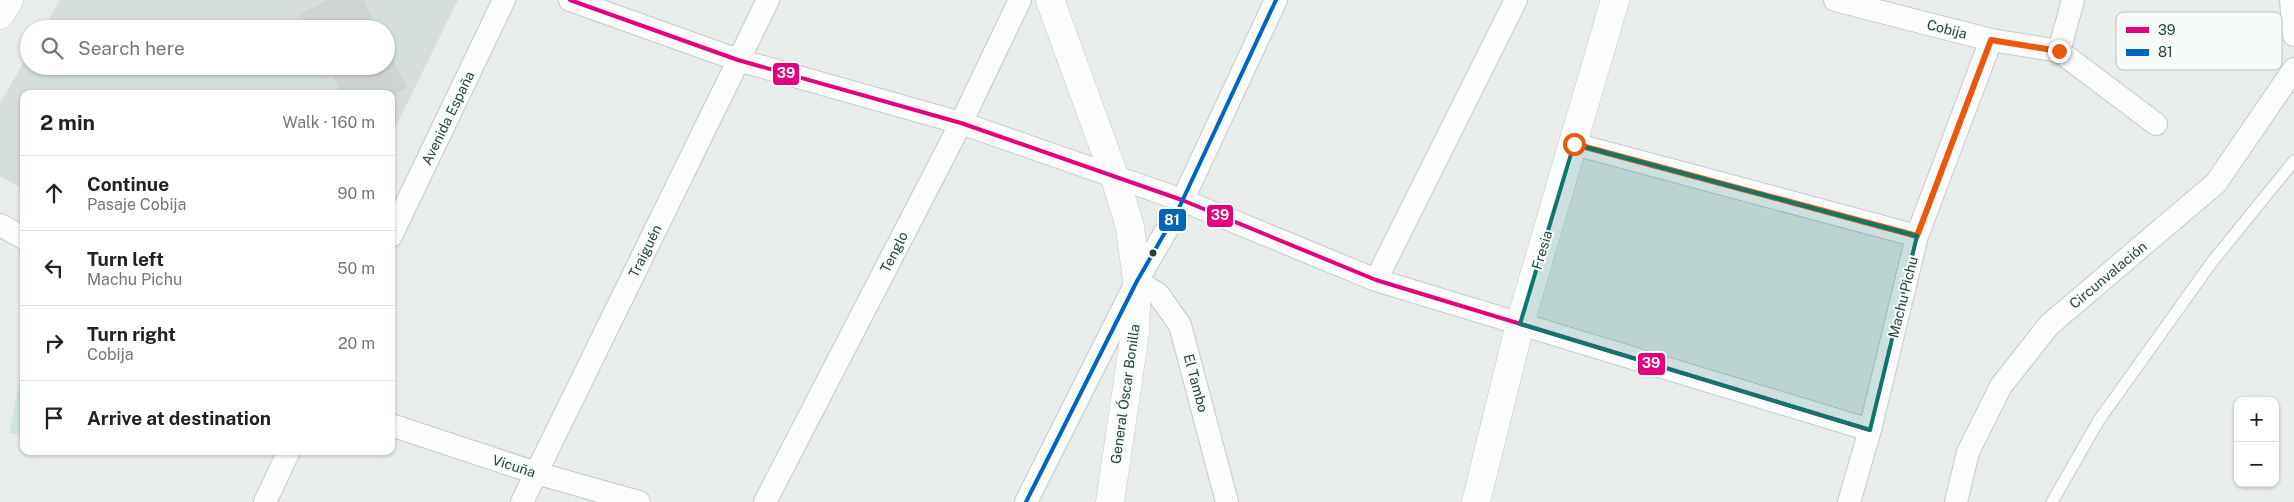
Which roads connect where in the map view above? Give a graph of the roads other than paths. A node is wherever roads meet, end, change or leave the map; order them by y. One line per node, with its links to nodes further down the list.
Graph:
1 (9, 0): 13 (street)
2 (504, 0): 26 (street, Avenida España)
3 (570, 0): 17 (street)
4 (768, 0): 17 (street, Traiguén)
5 (1020, 0): 19 (street, Tenglo)
6 (1050, 0): 23 (street, General Óscar Bonilla)
7 (1276, 0): 24 (street)
8 (1516, 0): 29 (street)
9 (1615, 0): 21 (street, Fresia)
10 (1836, 0): 15 (street, Cobija)
11 (2073, 0): 16 (street)
12 (2291, 0): 14 (street)
13 (0, 16)
14 (2294, 35)
15 (1991, 40): 16 (street, Cobija); 28 (street, Machu Pichu)
16 (2059, 51): 20 (street, Cobija)
17 (738, 60): 19 (street); 35 (street, Traiguén)
18 (2294, 69): 45 (street, Circunvalación)
19 (961, 123): 23 (street); 39 (street, Tenglo)
20 (2156, 124)
21 (1574, 144): 28 (street); 31 (street, Fresia)
22 (2294, 161): 46 (lane)
23 (1115, 178): 24 (street); 30 (street, General Óscar Bonilla)
24 (1182, 200): 29 (street); 30 (street)
25 (0, 225): 27 (street)
26 (395, 228)
27 (20, 236)
28 (1917, 236): 33 (street, Machu Pichu)
29 (1376, 280): 31 (street)
30 (1137, 281): 40 (street); 41 (street, General Óscar Bonilla); 42 (street, El Tambo)
31 (1520, 324): 33 (street); 43 (street, Fresia)
32 (395, 426): 35 (street, Vicuña)
33 (1870, 430): 44 (street, Machu Pichu)
34 (286, 455): 36 (street)
35 (536, 473): 37 (street, Traiguén); 38 (street, Vicuña)
36 (265, 502)
37 (522, 502)
38 (638, 502)
39 (765, 502)
40 (1026, 502)
41 (1110, 502)
42 (1227, 502)
43 (1476, 502)
44 (1849, 502)
45 (1956, 502)
46 (2052, 502)

